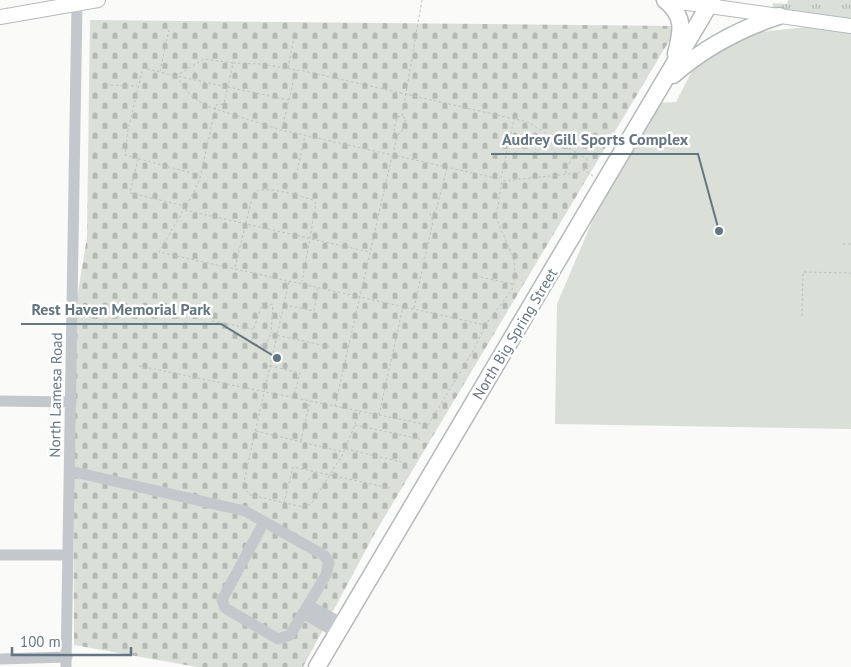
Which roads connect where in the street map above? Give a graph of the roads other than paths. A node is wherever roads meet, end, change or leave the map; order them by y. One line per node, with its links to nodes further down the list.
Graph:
1 (98, 0): 4 (main road)
2 (666, 0): 5 (main road); 9 (highway)
3 (754, 0): 6 (main road)
4 (78, 3): 7 (main road); 12 (street, North Lamesa Road)
5 (710, 3): 6 (main road); 9 (highway, North Big Spring Street)
6 (772, 15): 8 (main road); 10 (highway)
7 (0, 17)
8 (851, 26)
9 (673, 66): 10 (highway, North Big Spring Street)
10 (663, 83): 18 (highway, North Big Spring Street)
11 (0, 401): 12 (street)
12 (71, 402): 13 (street, North Lamesa Road)
13 (70, 471): 14 (street); 16 (street, North Lamesa Road)
14 (264, 522): 17 (street); 17 (street)
15 (0, 555): 16 (street)
16 (68, 555): 20 (street, North Lamesa Road)
17 (305, 609): 18 (street)
18 (340, 629): 21 (highway, North Big Spring Street)
19 (0, 659): 20 (street)
20 (67, 662)
21 (317, 667)

